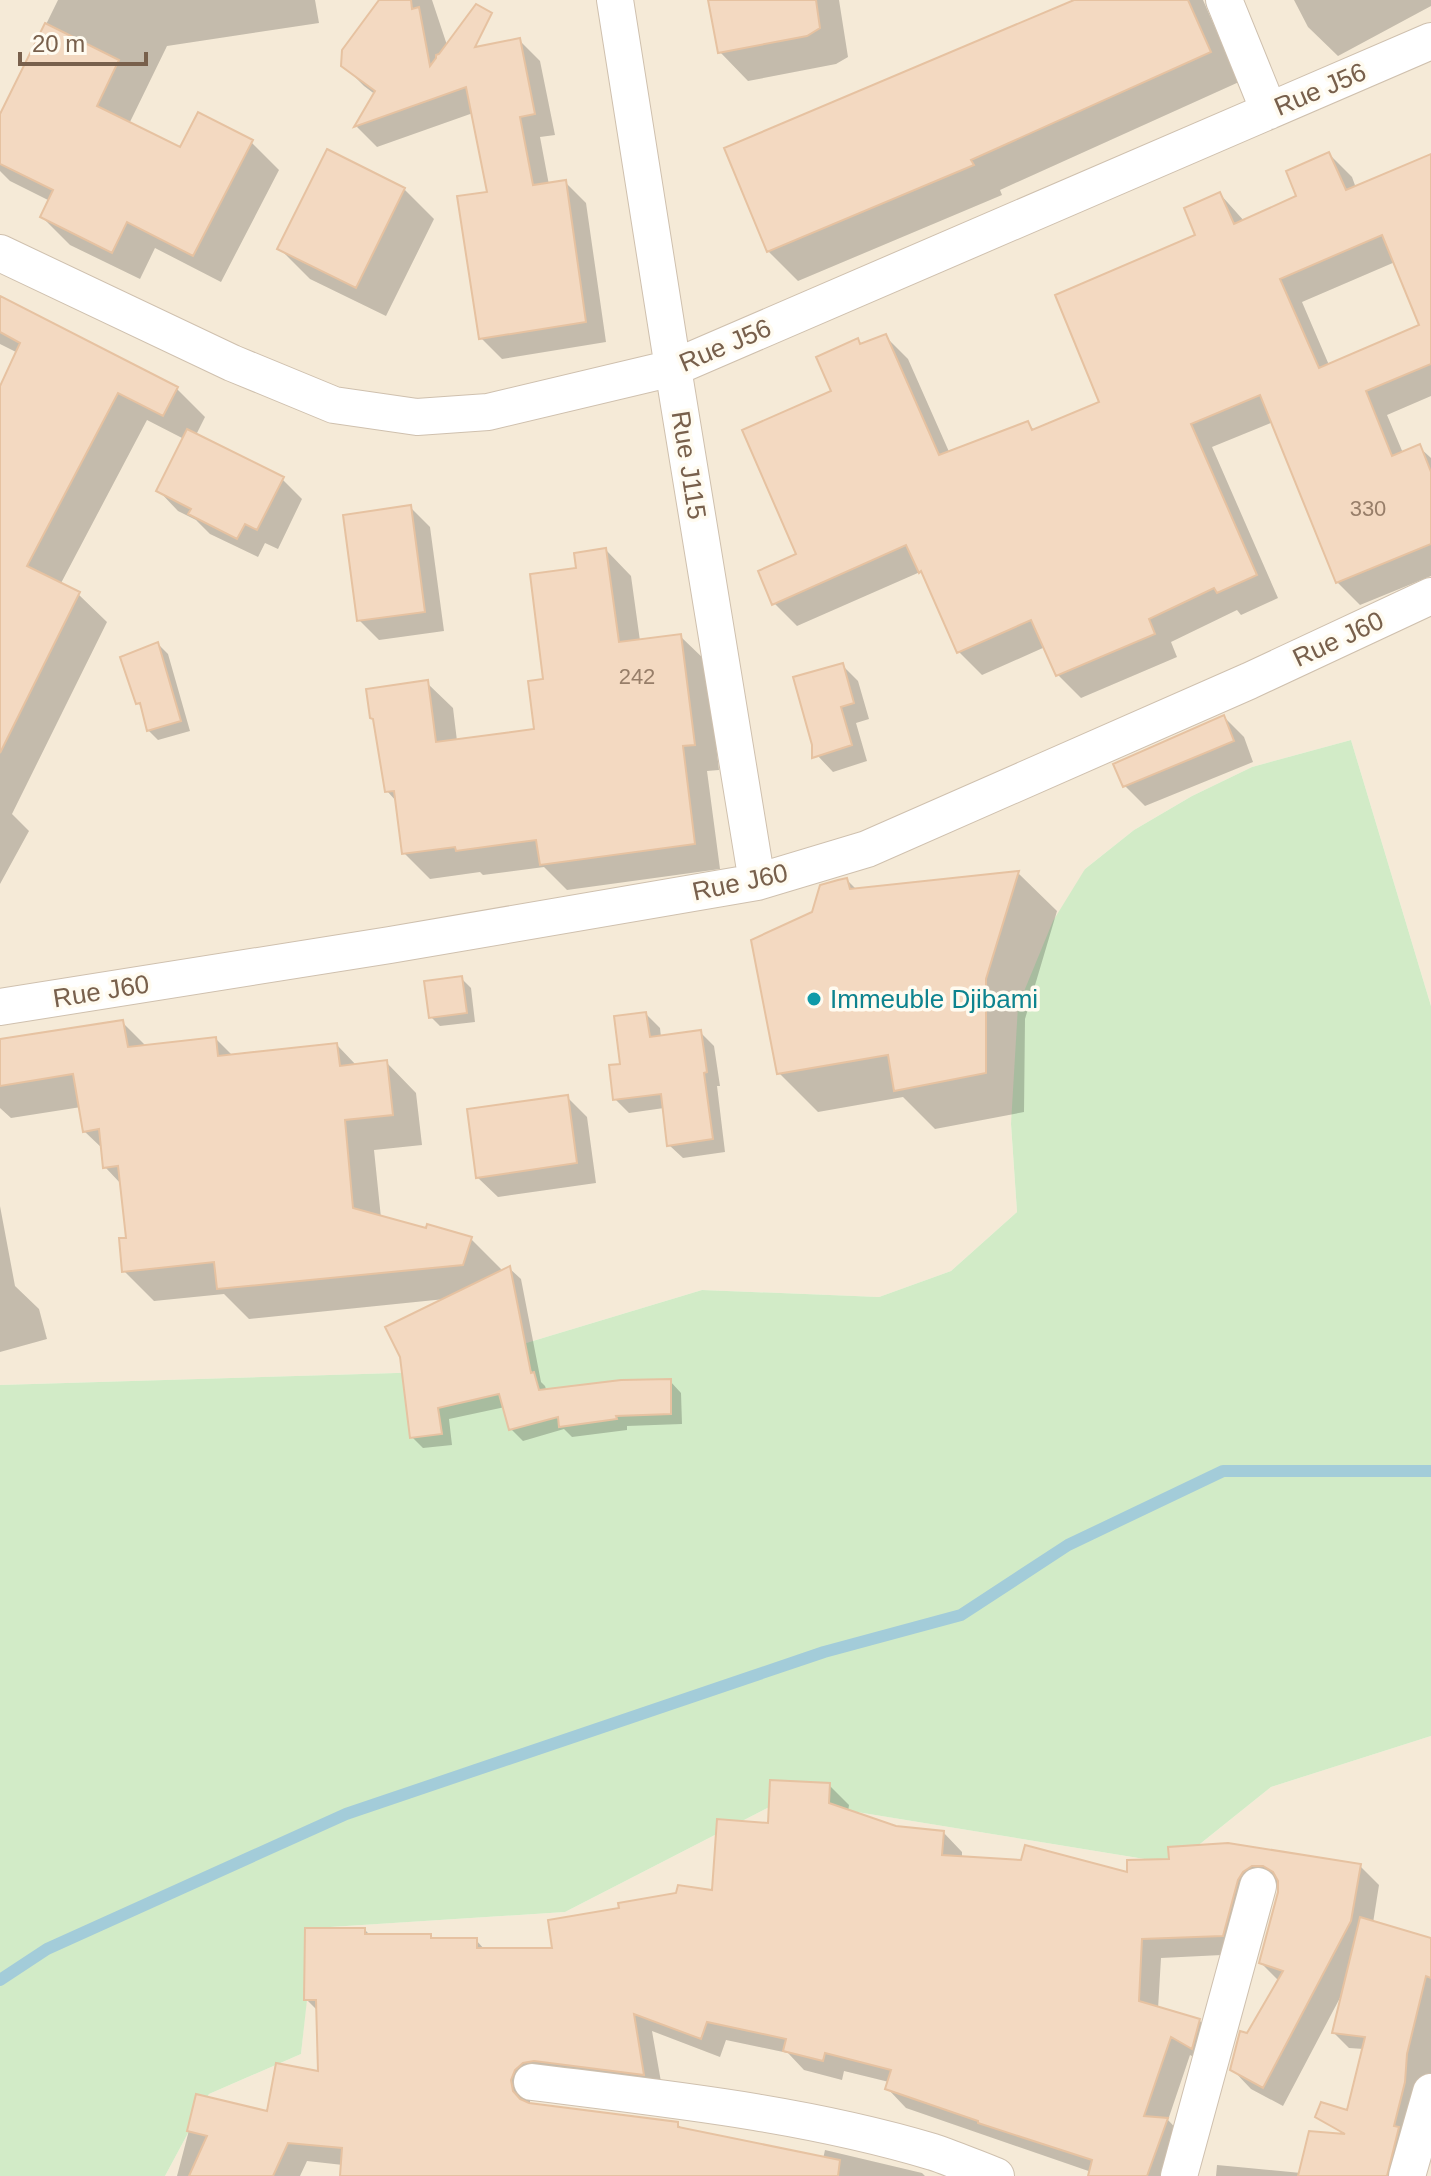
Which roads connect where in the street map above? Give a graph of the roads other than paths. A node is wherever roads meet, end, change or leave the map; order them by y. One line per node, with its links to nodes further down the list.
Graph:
1 (615, 0): 6 (street, Rue J115)
2 (1224, 0): 4 (street)
3 (1431, 41): 4 (street, Rue J56)
4 (1269, 111): 6 (street, Rue J56)
5 (0, 253): 6 (street, Rue J56)
6 (673, 368): 8 (street, Rue J115)
7 (1431, 596): 8 (street, Rue J60)
8 (757, 882): 9 (street, Rue J60)
9 (0, 1007)
10 (1258, 1886): 15 (street)
11 (532, 2082): 13 (street)
12 (1431, 2092): 16 (street)
13 (932, 2164): 14 (street)
14 (996, 2176)
15 (1179, 2176)
16 (1407, 2176)

